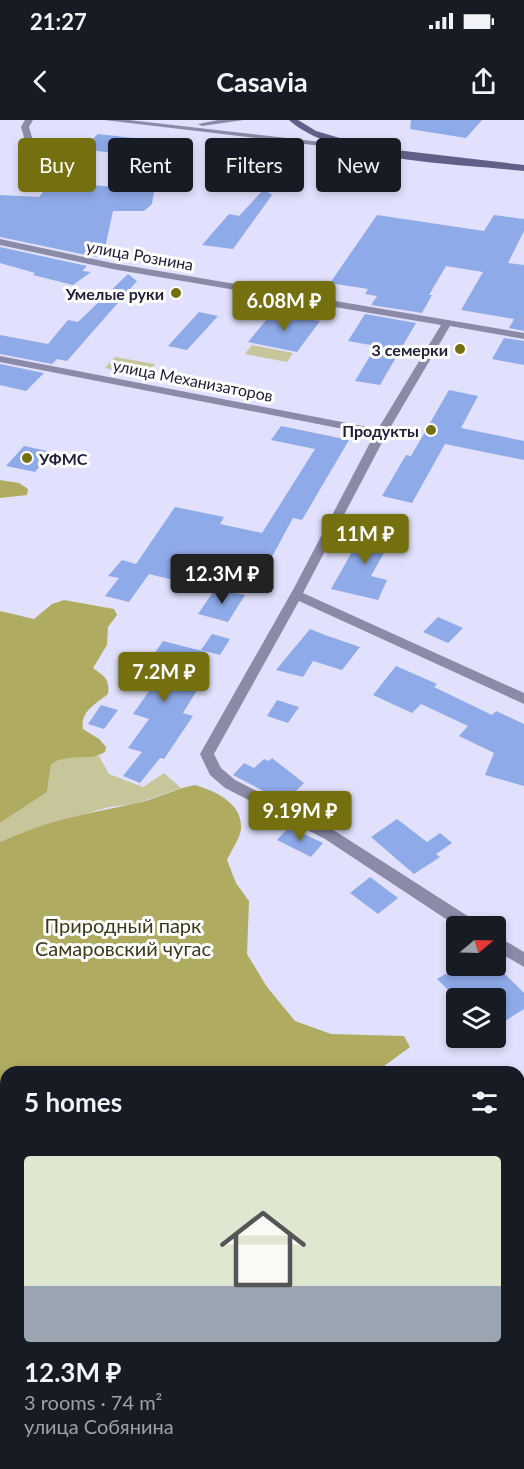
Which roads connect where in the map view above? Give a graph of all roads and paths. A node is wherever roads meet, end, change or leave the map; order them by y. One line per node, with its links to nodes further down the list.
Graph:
1 (29, 120): 6 (street)
2 (108, 120): 5 (street)
3 (240, 120): 5 (street)
4 (293, 120): 7 (main road)
5 (151, 125): 8 (street)
6 (29, 138)
7 (326, 138)
8 (316, 143)
9 (401, 153): 10 (main road)
10 (524, 168)
11 (0, 242): 12 (street, улица Рознина)
12 (447, 323): 13 (street, улица Рознина); 15 (street)
13 (524, 336)
14 (0, 360): 15 (street, улица Механизаторов)
15 (381, 433): 16 (street)
16 (296, 595): 17 (street); 18 (street)
17 (524, 699)
18 (454, 916)
19 (506, 949): 20 (street)
20 (524, 960)

